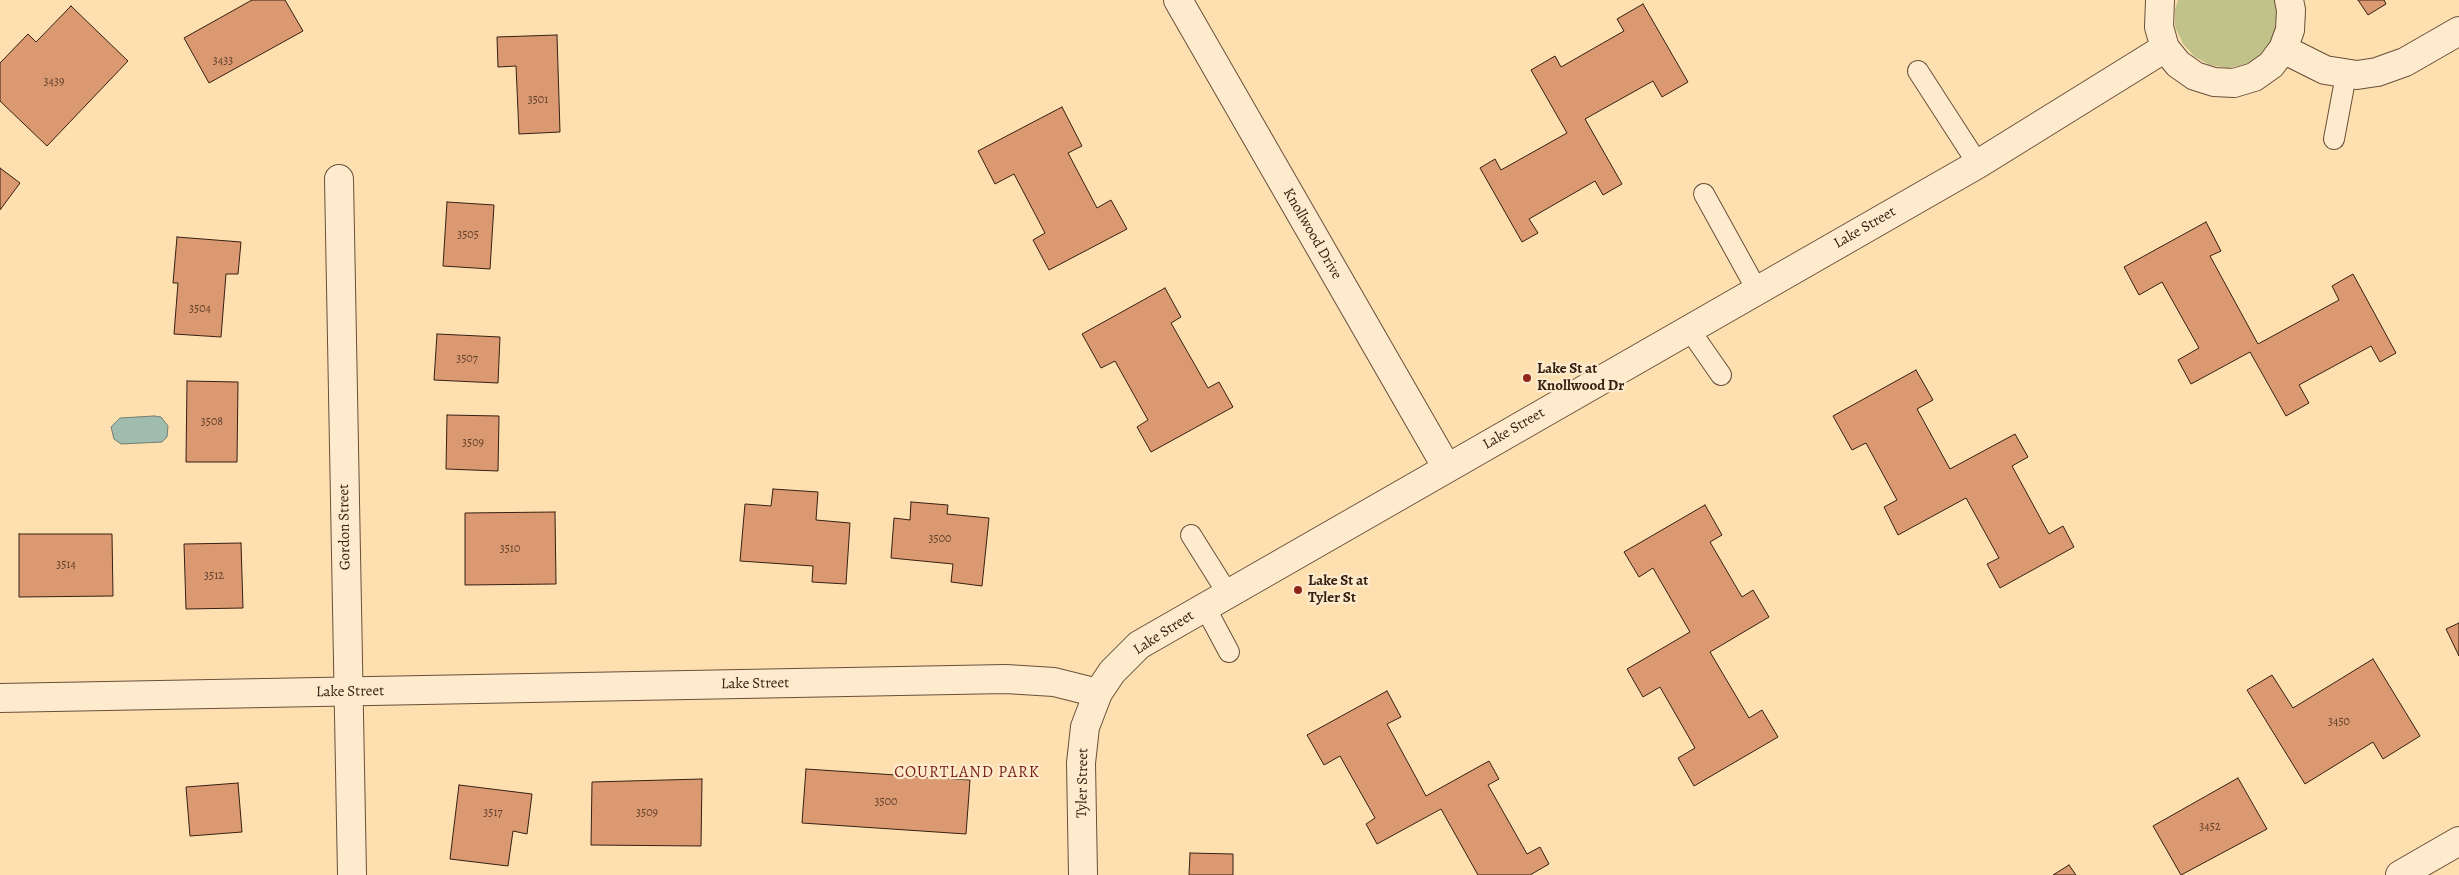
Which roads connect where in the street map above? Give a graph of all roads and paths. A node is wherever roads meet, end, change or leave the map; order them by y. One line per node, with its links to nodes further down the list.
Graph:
1 (1178, 0): 16 (street, Knollwood Drive)
2 (2160, 0): 5 (street)
3 (2289, 0): 6 (street)
4 (2459, 31): 8 (street)
5 (2166, 48): 6 (street); 10 (street, Lake Street)
6 (2283, 49): 8 (street)
7 (1918, 71): 10 (lane)
8 (2346, 75): 9 (lane)
9 (2334, 139)
10 (1978, 164): 13 (street, Lake Street)
11 (339, 179): 20 (street, Gordon Street)
12 (1704, 194): 13 (lane)
13 (1757, 290): 14 (street, Lake Street)
14 (1689, 329): 15 (lane); 16 (street, Lake Street)
15 (1721, 375)
16 (1446, 468): 18 (street, Lake Street)
17 (1190, 535): 18 (lane)
18 (1217, 601): 19 (lane); 21 (street, Lake Street)
19 (1229, 652)
20 (348, 692): 21 (street, Lake Street); 22 (street, Lake Street); 24 (street, Gordon Street)
21 (1098, 693): 25 (street, Tyler Street)
22 (0, 698)
23 (2459, 841): 26 (street)
24 (352, 875)
25 (1083, 875)
26 (2400, 875)

